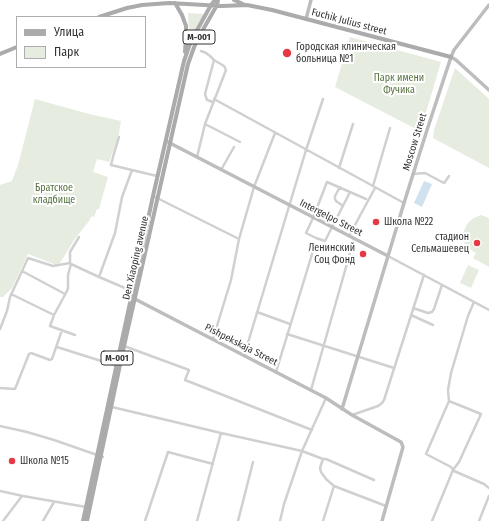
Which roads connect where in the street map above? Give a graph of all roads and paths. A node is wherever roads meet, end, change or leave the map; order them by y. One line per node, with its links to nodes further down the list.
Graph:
1 (215, 0): 6 (main road, Den Xiaoping avenue)
2 (218, 0): 7 (main road, Den Xiaoping avenue)
3 (234, 0): 8 (main road)
4 (311, 0): 11 (street)
5 (174, 2): 6 (main road, Fuchik Julius street); 10 (main road, Fuchik Julius street); 17 (main road)
6 (211, 5): 7 (main road, Fuchik Julius street); 17 (main road, Den Xiaoping avenue / M-001)
7 (217, 5): 8 (main road, Fuchik Julius street); 28 (main road, Den Xiaoping avenue / M-001)
8 (247, 5): 11 (main road, Fuchik Julius street)
9 (489, 5): 15 (street, Moscow Street)
10 (102, 16)
11 (306, 19): 15 (main road, Fuchik Julius street)
12 (16, 47): 14 (main road)
13 (201, 51): 16 (street)
14 (0, 54)
15 (451, 57): 18 (street, Fuchik Julius street); 35 (street, Moscow Street)
16 (214, 60): 20 (street); 20 (street)
17 (184, 61): 26 (main road, Den Xiaoping avenue / M-001)
18 (489, 90)
19 (323, 99): 30 (street)
20 (213, 101): 21 (street); 24 (street)
21 (205, 124): 27 (street); 31 (street)
22 (354, 124): 32 (street)
23 (390, 128): 40 (street)
24 (275, 133): 30 (street); 38 (street)
25 (119, 137): 33 (street)
26 (166, 141): 28 (street, Intergelpo Street); 36 (main road, Den Xiaoping avenue / M-001)
27 (240, 142)
28 (171, 143): 31 (street, Intergelpo Street); 43 (main road, Den Xiaoping avenue / M-001)
29 (234, 147): 34 (street)
30 (306, 150): 32 (street); 46 (street)
31 (197, 157): 34 (street, Intergelpo Street)
32 (339, 168): 40 (street)
33 (132, 170): 36 (street); 59 (street)
34 (221, 170): 38 (street, Intergelpo Street)
35 (413, 174): 37 (street); 45 (street, Moscow Street)
36 (158, 176): 42 (main road, Den Xiaoping avenue / M-001)
37 (449, 176)
38 (254, 187): 46 (street, Intergelpo Street); 52 (street)
39 (340, 187): 41 (street); 47 (street); 48 (street)
40 (374, 187): 45 (street); 50 (street)
41 (350, 192): 44 (street); 47 (street)
42 (153, 196): 43 (street); 61 (main road, Den Xiaoping avenue / M-001)
43 (158, 198): 52 (street); 64 (main road, Den Xiaoping avenue / M-001)
44 (366, 199)
45 (404, 203): 55 (street, Moscow Street)
46 (289, 205): 48 (street, Intergelpo Street); 68 (street)
47 (343, 206): 49 (street)
48 (313, 218): 49 (street, Intergelpo Street); 49 (street)
49 (332, 227): 50 (street, Intergelpo Street)
50 (349, 236): 53 (street, Intergelpo Street)
51 (79, 237): 56 (street)
52 (239, 239): 77 (street)
53 (354, 239): 55 (street, Intergelpo Street); 79 (street)
54 (313, 251): 71 (street)
55 (388, 256): 58 (street, Intergelpo Street); 82 (street, Moscow Street)
56 (71, 264): 57 (street); 59 (street); 63 (street)
57 (22, 271): 62 (street); 63 (street)
58 (424, 276): 60 (street, Intergelpo Street); 66 (street)
59 (99, 277): 61 (street)
60 (442, 285): 65 (street, Intergelpo Street); 66 (street)
61 (132, 291): 64 (main road, Den Xiaoping avenue / M-001)
62 (11, 294): 69 (street); 73 (street)
63 (65, 294): 69 (street)
64 (133, 298): 77 (street, Pishpekskaja Street); 78 (main road, Den Xiaoping avenue / M-001); 83 (main road, Den Xiaoping avenue / M-001)
65 (474, 302): 67 (street, Intergelpo Street); 89 (street)
66 (413, 308): 70 (street)
67 (489, 310)
68 (257, 312): 71 (street); 81 (street)
69 (54, 315): 74 (street)
70 (411, 315): 72 (street); 84 (street)
71 (290, 324): 75 (street)
72 (432, 325)
73 (0, 329)
74 (62, 330): 76 (street); 80 (street)
75 (287, 334): 79 (street); 85 (street)
76 (75, 335)
77 (213, 339): 81 (street, Pishpekskaja Street)
78 (124, 346): 83 (main road, Den Xiaoping avenue / M-001); 94 (street)
79 (323, 346): 82 (street); 87 (street)
80 (56, 347): 83 (street); 86 (street)
81 (244, 356): 85 (street, Pishpekskaja Street)
82 (358, 357): 84 (street); 91 (street, Moscow Street)
83 (118, 366): 90 (main road, Den Xiaoping avenue / M-001); 97 (main road, Den Xiaoping avenue / M-001)
84 (394, 368): 92 (street)
85 (276, 372): 87 (street, Pishpekskaja Street)
86 (0, 388)
87 (310, 390): 88 (street, Pishpekskaja Street)
88 (326, 398): 91 (street, Pishpekskaja Street); 94 (street)
89 (449, 401): 101 (street); 101 (street)
90 (111, 407): 95 (street); 97 (main road, Den Xiaoping avenue / M-001)
91 (342, 409): 92 (street, Pishpekskaja Street)
92 (352, 415): 109 (street, Pishpekskaja Street)
93 (0, 426): 97 (street)
94 (312, 430): 96 (street)
95 (221, 433): 96 (street); 100 (street)
96 (302, 451): 98 (street); 118 (street)
97 (100, 455): 110 (main road, Den Xiaoping avenue / M-001); 114 (main road, Den Xiaoping avenue / M-001)
98 (322, 459): 102 (street); 103 (street)
99 (253, 462): 117 (street)
100 (212, 464): 115 (street); 116 (street)
101 (453, 470): 104 (street); 121 (street)
102 (374, 480)
103 (334, 486): 109 (street); 119 (street)
104 (489, 488)
105 (0, 491): 106 (street)
106 (23, 496): 108 (street); 111 (street)
107 (489, 496): 122 (street)
108 (54, 502): 110 (street); 112 (street)
109 (386, 506): 120 (street, Pishpekskaja Street)
110 (86, 507): 113 (main road, Den Xiaoping avenue / M-001)
111 (3, 521)
112 (43, 521)
113 (83, 521)
114 (87, 521)
115 (145, 521)
116 (197, 521)
117 (238, 521)
118 (280, 521)
119 (323, 521)
120 (383, 521)
121 (432, 521)
122 (479, 521)

